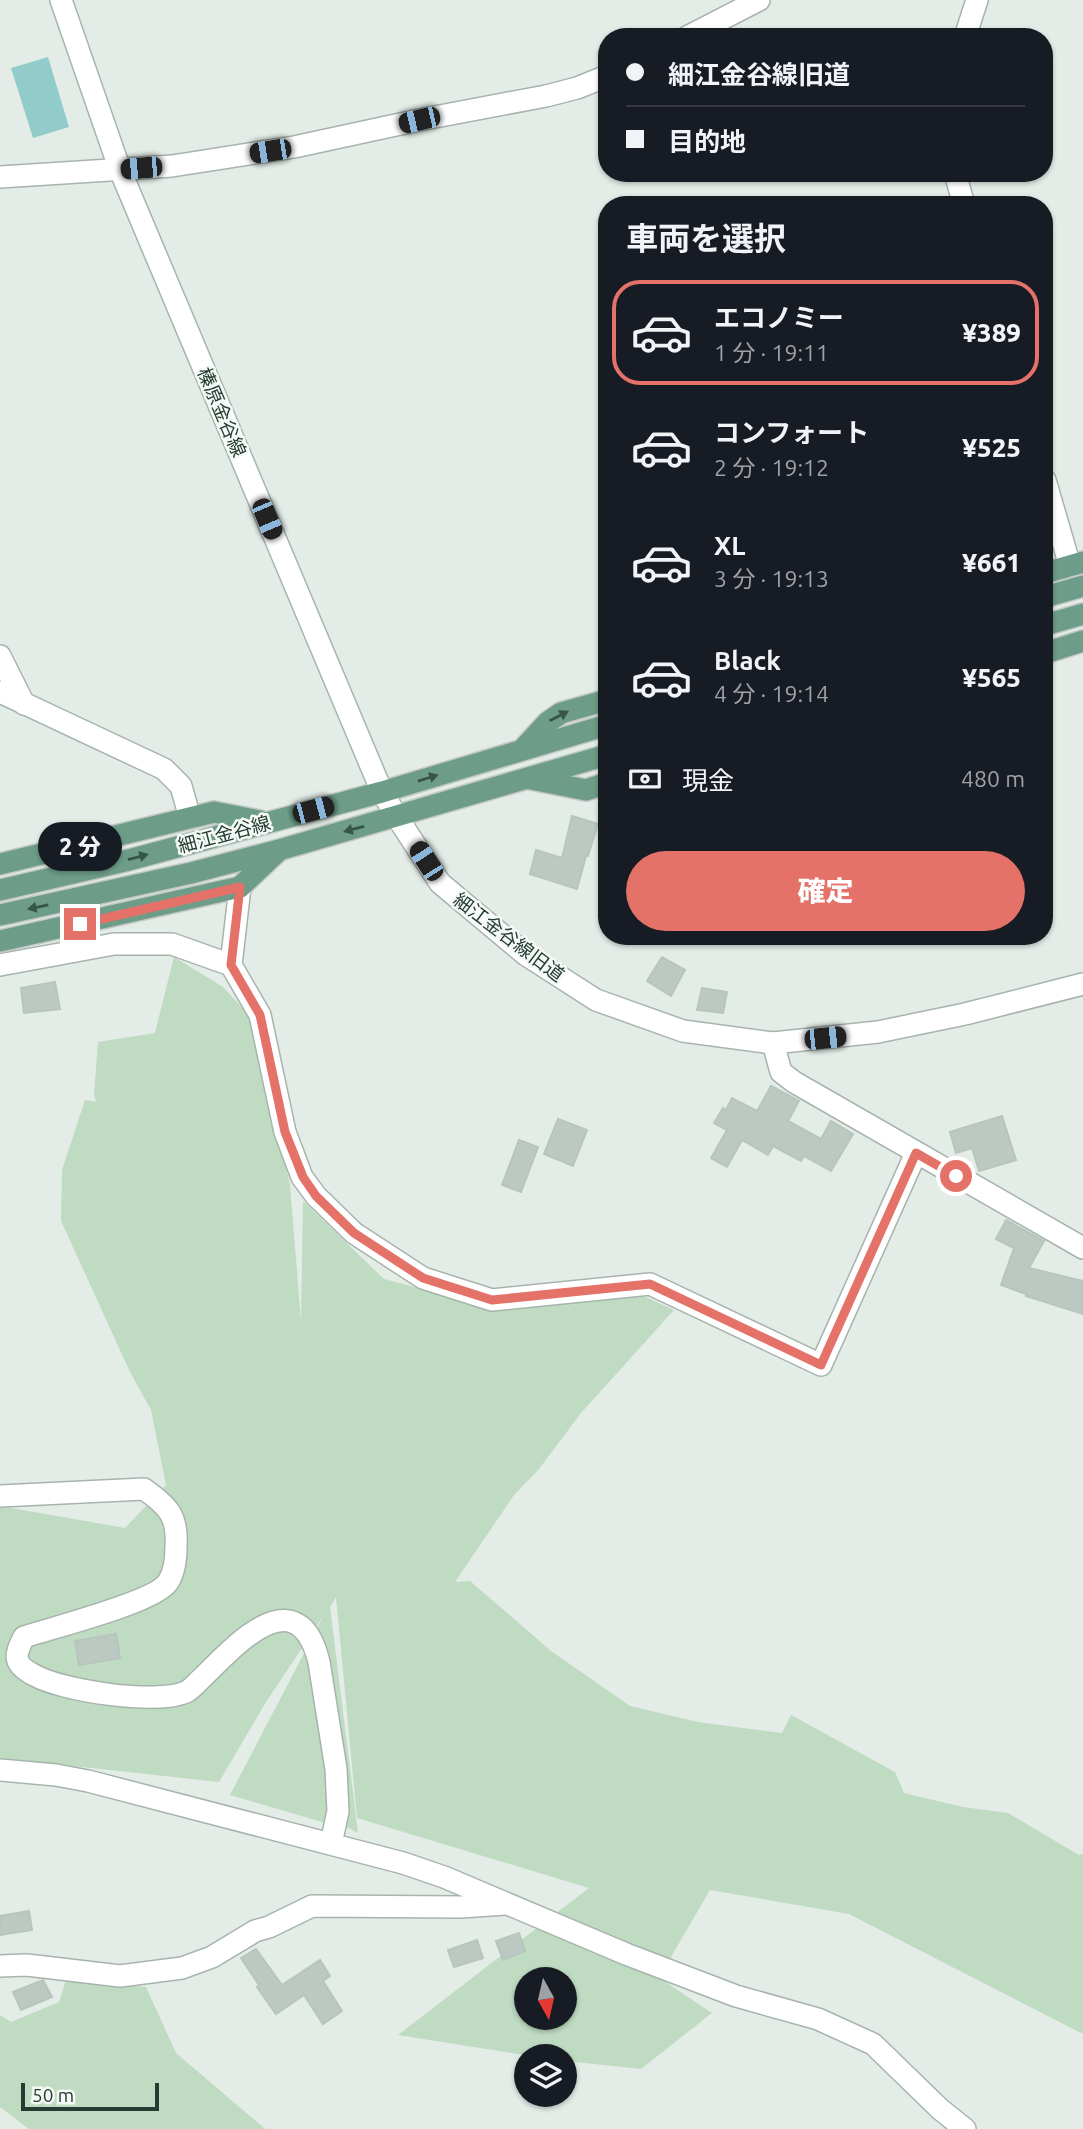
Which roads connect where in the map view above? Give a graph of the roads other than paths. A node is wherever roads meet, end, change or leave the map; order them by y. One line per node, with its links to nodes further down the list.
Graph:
1 (61, 0): 7 (street, 榛原金谷線)
2 (759, 0): 4 (street)
3 (977, 0): 5 (street)
4 (705, 28)
5 (968, 28)
6 (598, 80): 7 (street)
7 (120, 170): 8 (street); 27 (street, 榛原金谷線)
8 (0, 177)
9 (1053, 502): 10 (street)
10 (1076, 564): 11 (main road)
11 (1053, 571)
12 (1083, 586): 13 (main road)
13 (1053, 595)
14 (1083, 614): 15 (main road)
15 (1053, 623)
16 (1083, 641): 17 (main road)
17 (1053, 650)
18 (0, 656): 21 (street)
19 (0, 692): 21 (street)
20 (598, 703): 23 (main road, one-way to 20)
21 (24, 704): 29 (street)
22 (598, 728): 23 (main road, 細江金谷線)
23 (522, 750): 27 (main road, 細江金谷線, one-way to 23)
24 (598, 758): 25 (main road, 細江金谷線)
25 (529, 778): 26 (main road); 28 (main road, 細江金谷線)
26 (598, 786)
27 (382, 792): 28 (street, 榛原金谷線); 30 (main road, 細江金谷線)
28 (397, 817): 31 (main road, 細江金谷線, one-way to 31); 40 (street, 細江金谷線旧道)
29 (190, 818): 30 (main road); 32 (main road)
30 (267, 823): 34 (main road, 細江金谷線, one-way to 30)
31 (279, 850): 33 (main road); 35 (main road, 細江金谷線, one-way to 35)
32 (0, 864)
33 (240, 887): 36 (main road); 38 (street)
34 (0, 890)
35 (0, 915)
36 (0, 941)
37 (0, 965): 38 (street)
38 (231, 965): 41 (street)
39 (1083, 984): 40 (street, 細江金谷線旧道)
40 (773, 1043): 41 (street)
41 (916, 1153): 42 (street)
42 (1083, 1248)
43 (0, 1496): 45 (street)
44 (0, 1770): 45 (street)
45 (331, 1844): 46 (street)
46 (505, 1904): 47 (street); 48 (street)
47 (0, 1966)
48 (965, 2129)

